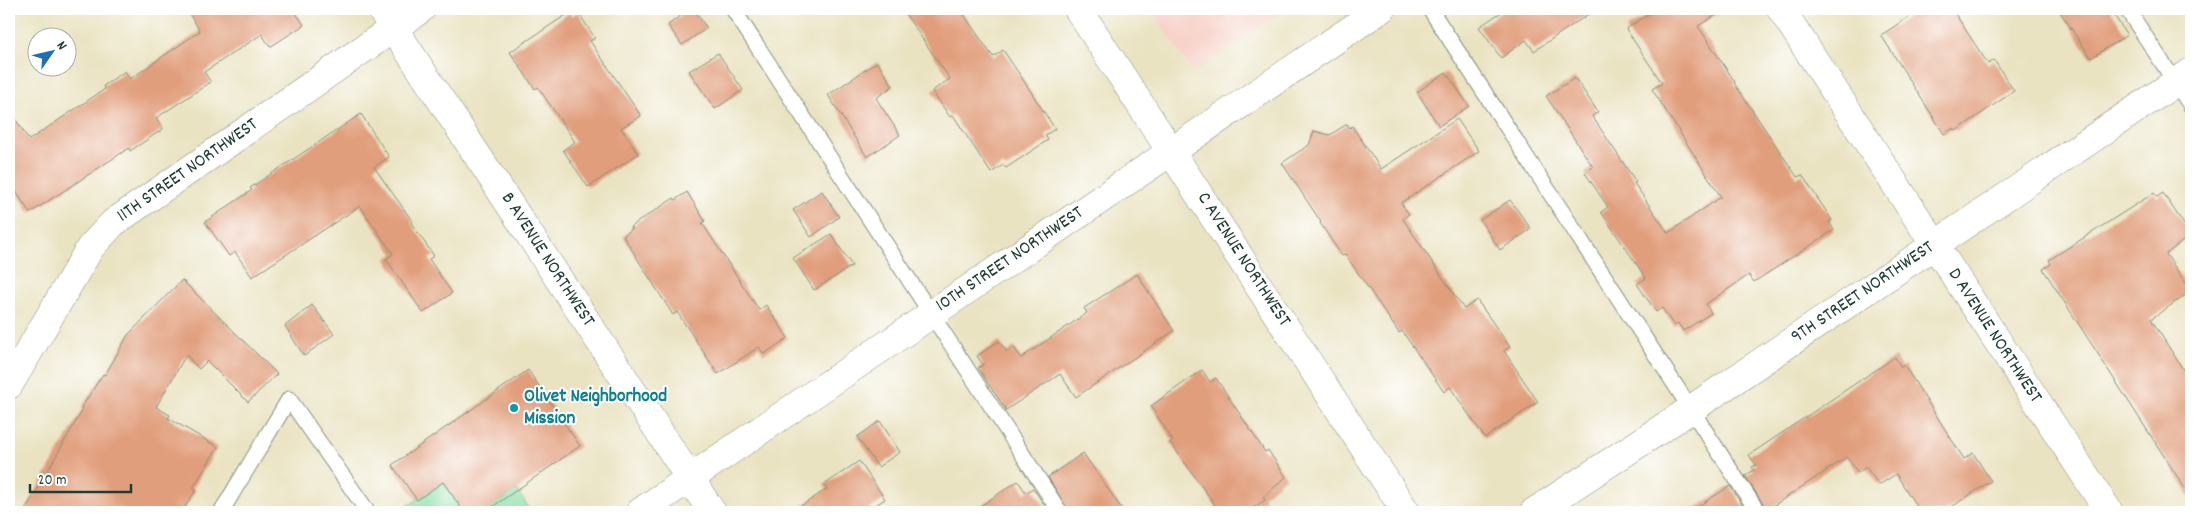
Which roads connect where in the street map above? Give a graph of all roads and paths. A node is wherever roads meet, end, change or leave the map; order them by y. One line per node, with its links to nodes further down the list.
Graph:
1 (421, 9): 8 (street, 11TH STREET NORTHWEST)
2 (733, 9): 13 (lane)
3 (1078, 9): 11 (street, C AVENUE NORTHWEST)
4 (1381, 9): 11 (street, 10TH STREET NORTHWEST)
5 (1430, 9): 15 (lane)
6 (1781, 9): 12 (street, D AVENUE NORTHWEST)
7 (2127, 9): 9 (lane)
8 (387, 18): 14 (street, 11TH STREET NORTHWEST); 16 (street, B AVENUE NORTHWEST)
9 (2184, 77): 10 (lane); 12 (street, 9TH STREET NORTHWEST)
10 (2191, 106)
11 (1172, 151): 13 (street, 10TH STREET NORTHWEST); 22 (street, C AVENUE NORTHWEST)
12 (1934, 244): 15 (street, 9TH STREET NORTHWEST); 25 (street, D AVENUE NORTHWEST)
13 (930, 314): 16 (street, 10TH STREET NORTHWEST); 21 (lane)
14 (9, 385)
15 (1690, 410): 23 (street, 9TH STREET NORTHWEST); 24 (lane)
16 (690, 478): 19 (street, 10TH STREET NORTHWEST); 20 (street, B AVENUE NORTHWEST)
17 (221, 512): 18 (lane)
18 (368, 512)
19 (640, 512)
20 (712, 512)
21 (1060, 512)
22 (1406, 512)
23 (1534, 512)
24 (1758, 512)
25 (2110, 512)

